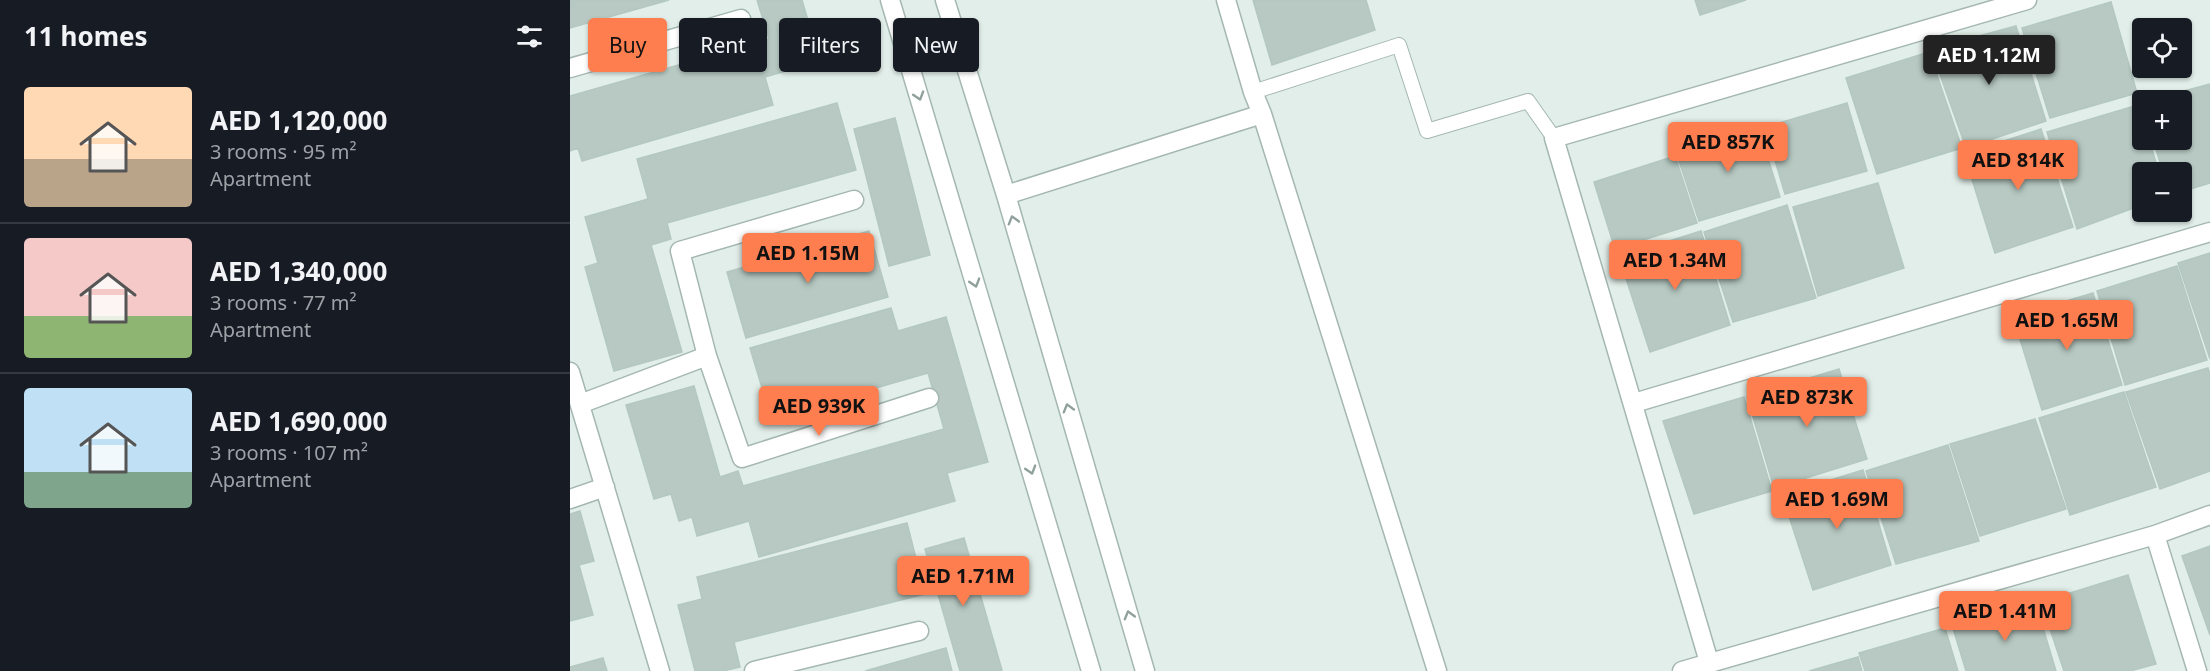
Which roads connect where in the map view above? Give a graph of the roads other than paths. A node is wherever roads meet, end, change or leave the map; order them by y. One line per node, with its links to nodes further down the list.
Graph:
1 (890, 0): 26 (street, one-way to 26)
2 (945, 0): 10 (street)
3 (1226, 0): 7 (street)
4 (2027, 0): 9 (street)
5 (679, 37): 6 (street)
6 (570, 68)
7 (1252, 92): 8 (street); 9 (lane)
8 (1262, 114): 10 (street); 28 (street)
9 (1554, 138): 16 (street)
10 (1006, 195): 27 (street, one-way to 10)
11 (854, 200): 13 (street)
12 (2210, 232): 16 (street)
13 (707, 356): 15 (street); 17 (street)
14 (570, 372): 17 (street)
15 (929, 398)
16 (1634, 403): 23 (street)
17 (580, 404): 18 (street)
18 (605, 487): 19 (street); 24 (street)
19 (570, 499)
20 (2210, 515): 21 (street)
21 (2154, 535): 23 (street); 30 (street)
22 (919, 631): 25 (street)
23 (1709, 662): 29 (street)
24 (660, 671)
25 (753, 671)
26 (1091, 671)
27 (1145, 671)
28 (1437, 671)
29 (1682, 671)
30 (2198, 671)

